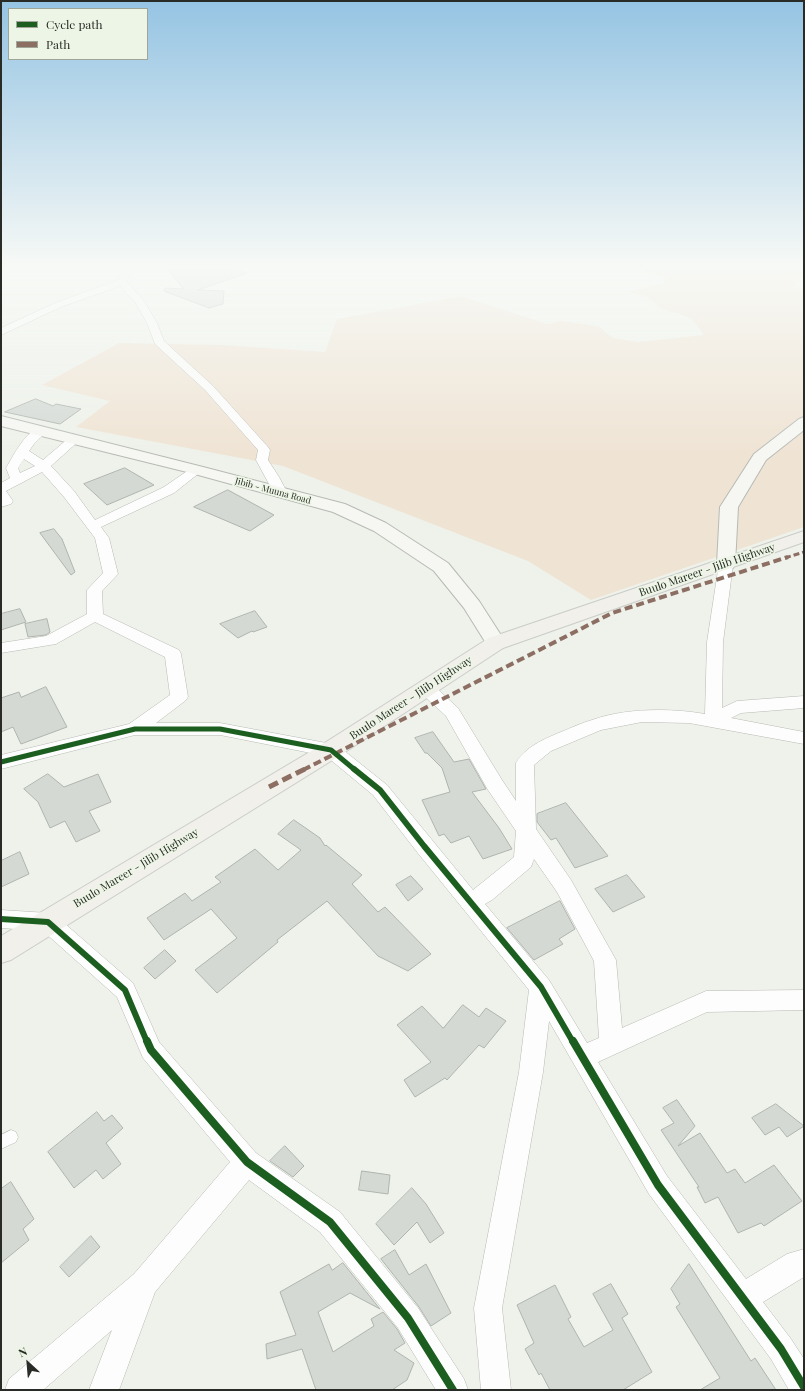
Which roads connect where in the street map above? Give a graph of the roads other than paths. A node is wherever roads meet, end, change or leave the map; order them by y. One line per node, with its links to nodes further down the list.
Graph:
1 (154, 329): 12 (street)
2 (1, 421): 4 (street, Jibib - Muuna Road)
3 (804, 422): 16 (street)
4 (41, 431): 5 (street, Jibib - Muuna Road); 6 (street)
5 (74, 439): 7 (street); 8 (street, Jibib - Muuna Road)
6 (22, 453): 7 (street); 9 (street)
7 (44, 466): 9 (street); 14 (street)
8 (197, 470): 12 (street, Jibib - Muuna Road); 14 (street)
9 (18, 480): 10 (street)
10 (1, 488)
11 (1, 493): 13 (street)
12 (281, 494): 18 (street, Jibib - Muuna Road)
13 (1, 503)
14 (93, 526): 17 (street)
15 (804, 536): 16 (main road, Buulo Mareer - Jilib Highway)
16 (726, 564): 18 (main road, Buulo Mareer - Jilib Highway); 22 (street)
17 (95, 616): 19 (street); 23 (street)
18 (496, 643): 20 (main road, Buulo Mareer - Jilib Highway)
19 (1, 648)
20 (426, 688): 25 (main road, Buulo Mareer - Jilib Highway); 27 (street)
21 (804, 702): 22 (street)
22 (713, 721): 24 (street); 27 (street)
23 (135, 729): 25 (street); 26 (street)
24 (804, 738)
25 (331, 750): 28 (street); 30 (main road, Buulo Mareer - Jilib Highway)
26 (1, 762)
27 (526, 831): 28 (street); 34 (street)
28 (470, 902): 32 (street)
29 (1, 919): 30 (street)
30 (48, 922): 31 (main road, Buulo Mareer - Jilib Highway); 36 (street)
31 (1, 951)
32 (541, 988): 35 (street); 44 (street)
33 (804, 1000): 34 (street)
34 (611, 1044): 35 (street)
35 (582, 1057): 39 (street)
36 (247, 1162): 38 (street); 43 (street)
37 (804, 1263): 39 (street)
38 (144, 1283): 41 (street); 42 (street)
39 (743, 1298): 40 (street)
40 (804, 1387)
41 (20, 1390)
42 (104, 1390)
43 (453, 1390)
44 (496, 1390)

